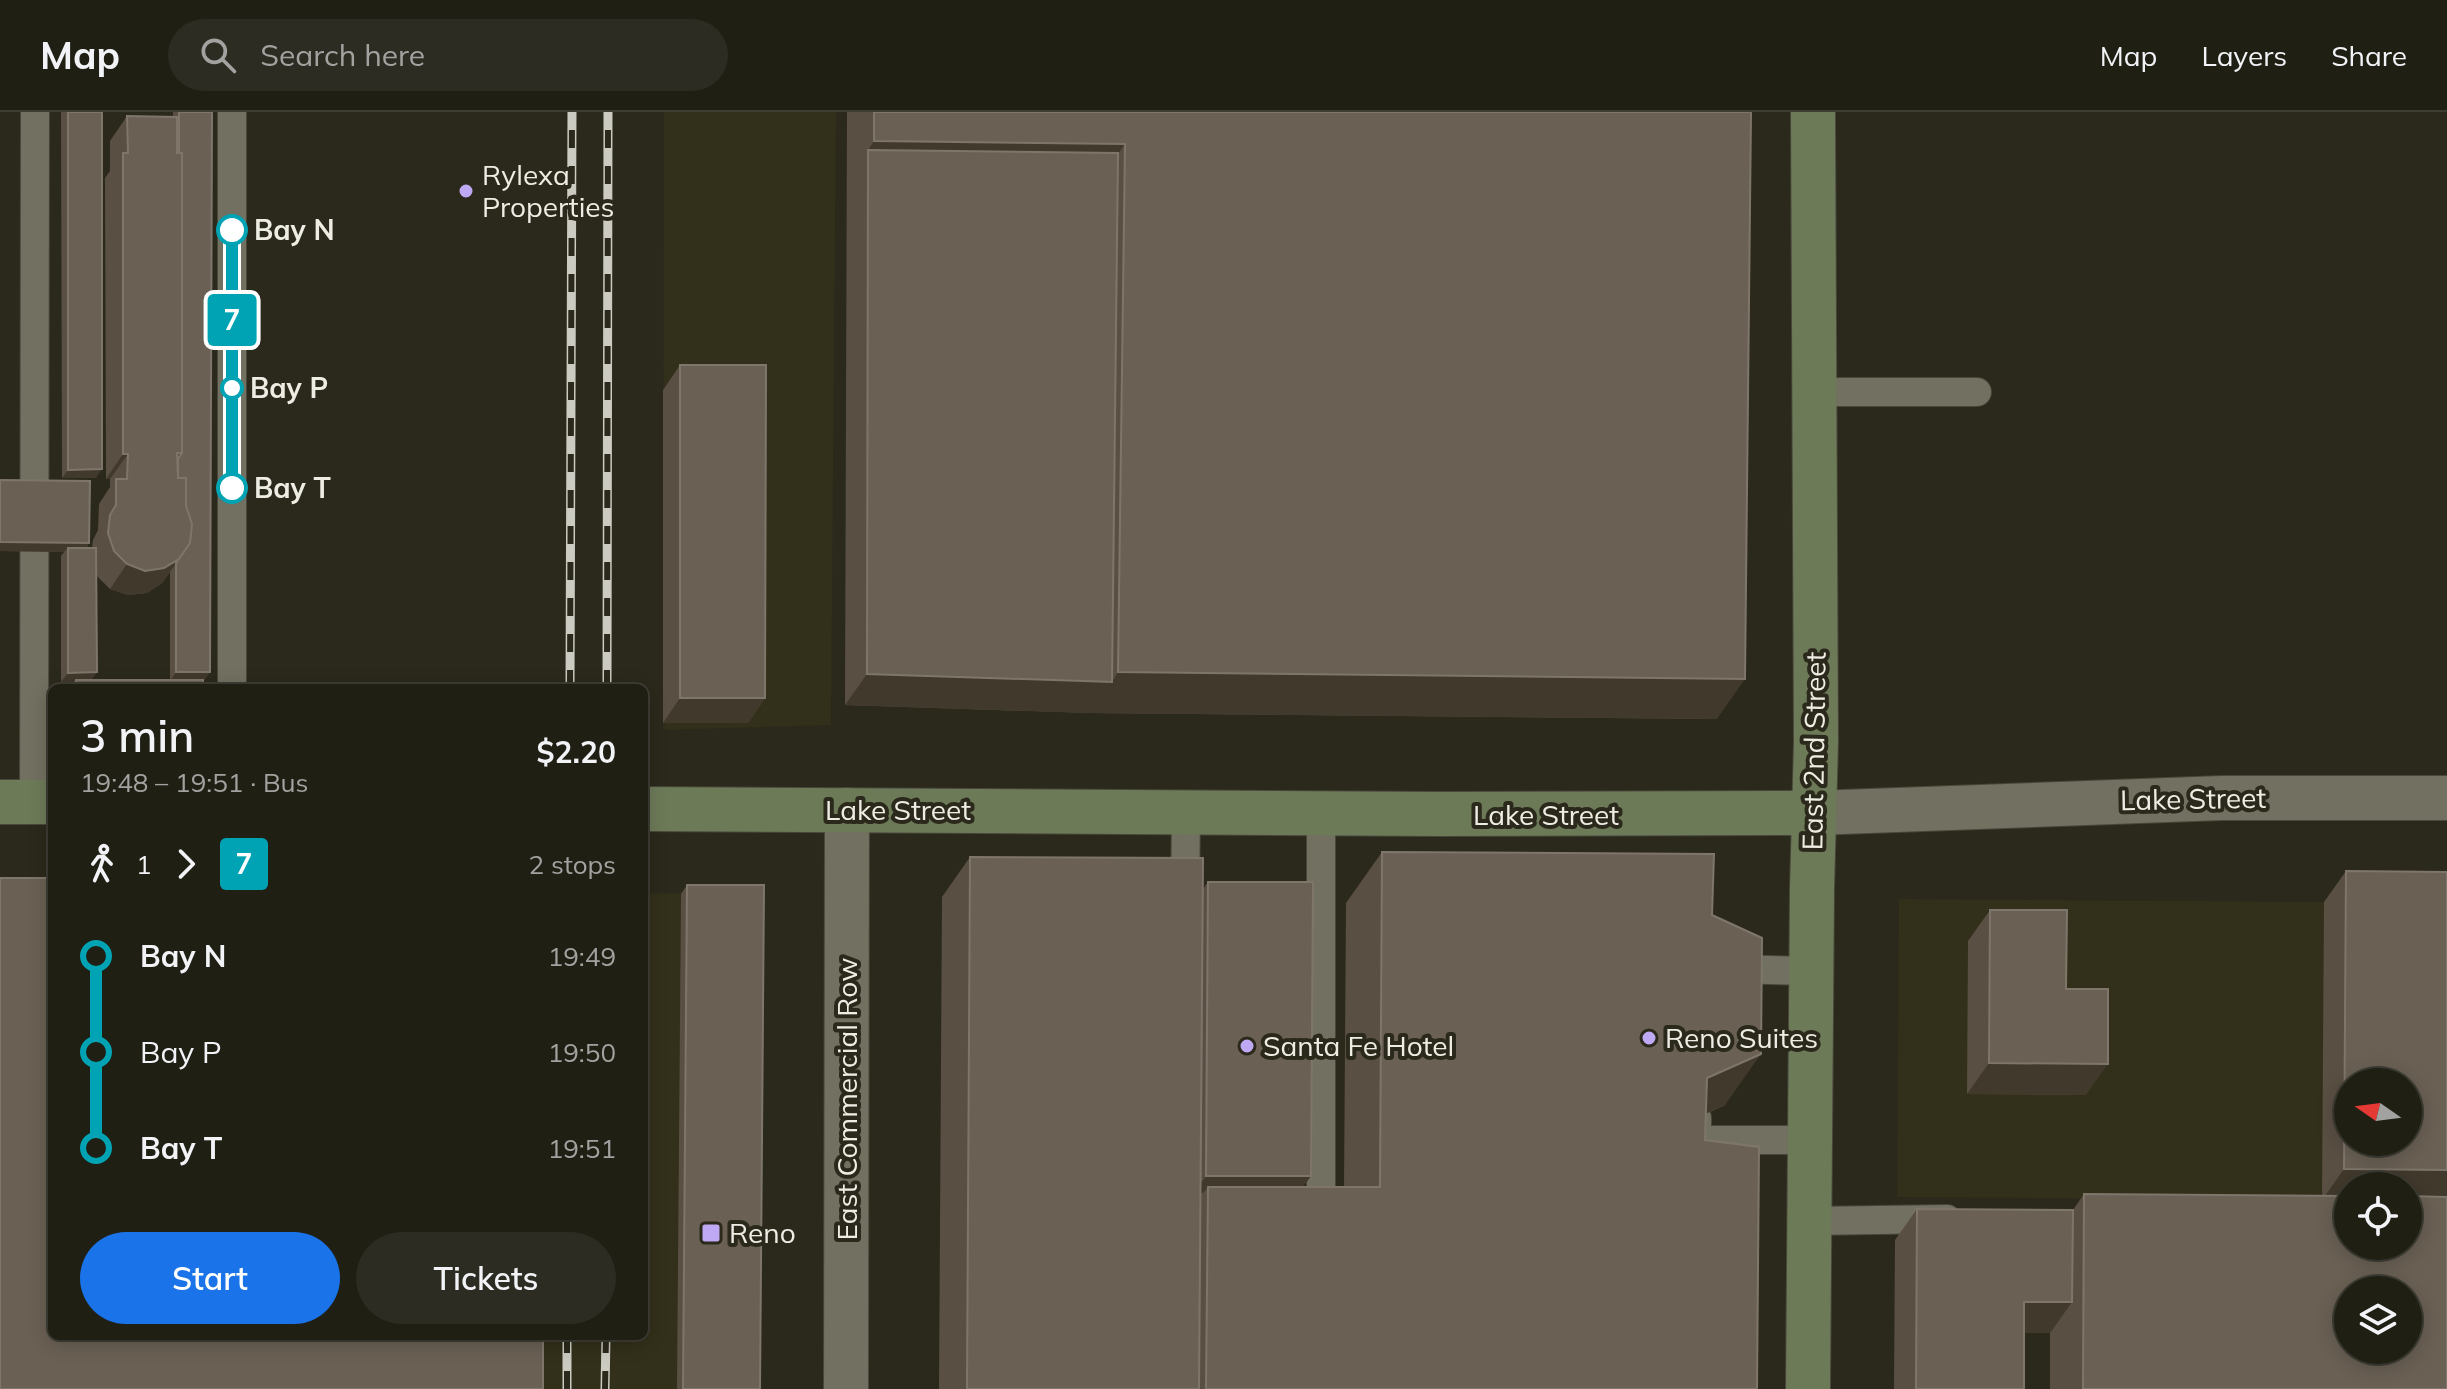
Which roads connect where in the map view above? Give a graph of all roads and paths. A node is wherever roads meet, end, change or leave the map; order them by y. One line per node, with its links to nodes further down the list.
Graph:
1 (35, 112): 8 (lane)
2 (232, 112): 6 (lane)
3 (1813, 112): 4 (main road, East 2nd Street)
4 (1814, 392): 5 (lane); 13 (main road, East 2nd Street)
5 (1977, 392)
6 (232, 684)
7 (2447, 798): 13 (street, Lake Street)
8 (29, 802)
9 (654, 809): 10 (main road, Lake Street)
10 (847, 810): 11 (main road, Lake Street); 22 (street, East Commercial Row)
11 (1186, 812): 12 (main road, Lake Street); 14 (lane)
12 (1321, 813): 13 (main road, Lake Street); 19 (lane)
13 (1814, 813): 15 (main road, East 2nd Street)
14 (1185, 920)
15 (1811, 971): 16 (lane); 18 (main road, East 2nd Street)
16 (1702, 978)
17 (1697, 1118): 18 (lane)
18 (1810, 1140): 21 (main road, East 2nd Street)
19 (1284, 1218)
20 (1976, 1219): 21 (lane)
21 (1808, 1221): 23 (main road, East 2nd Street)
22 (846, 1389)
23 (1808, 1389)

